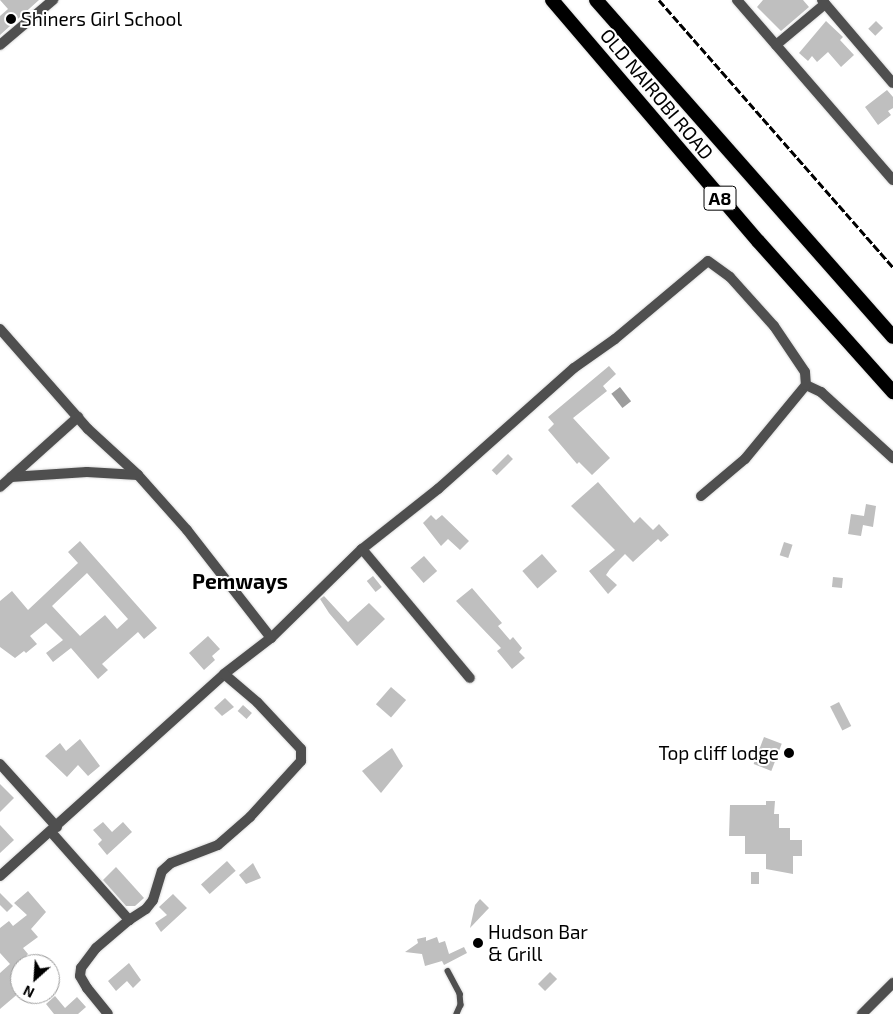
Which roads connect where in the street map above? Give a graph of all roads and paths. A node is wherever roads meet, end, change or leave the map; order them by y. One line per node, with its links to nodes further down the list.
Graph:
1 (53, 0): 6 (street)
2 (552, 0): 13 (highway, OLD NAIROBI ROAD / A8)
3 (596, 0): 11 (highway, OLD NAIROBI ROAD / A8)
4 (737, 0): 7 (street)
5 (823, 2): 7 (street); 8 (street)
6 (0, 45)
7 (776, 45): 9 (street)
8 (893, 83)
9 (893, 180)
10 (0, 328): 14 (street)
11 (893, 337)
12 (806, 385): 15 (street); 19 (street); 20 (street)
13 (893, 392)
14 (78, 416): 16 (street); 17 (street)
15 (893, 458)
16 (138, 475): 17 (street); 21 (street)
17 (11, 477): 18 (street)
18 (0, 487)
19 (701, 496)
20 (362, 549): 21 (street); 23 (street)
21 (271, 638): 22 (street)
22 (224, 674): 25 (street); 27 (street)
23 (470, 678)
24 (0, 764): 25 (street)
25 (54, 829): 26 (street); 27 (street)
26 (0, 876)
27 (129, 920): 30 (street)
28 (448, 971): 31 (lane)
29 (893, 984): 32 (street)
30 (108, 1014)
31 (457, 1014)
32 (862, 1014)

